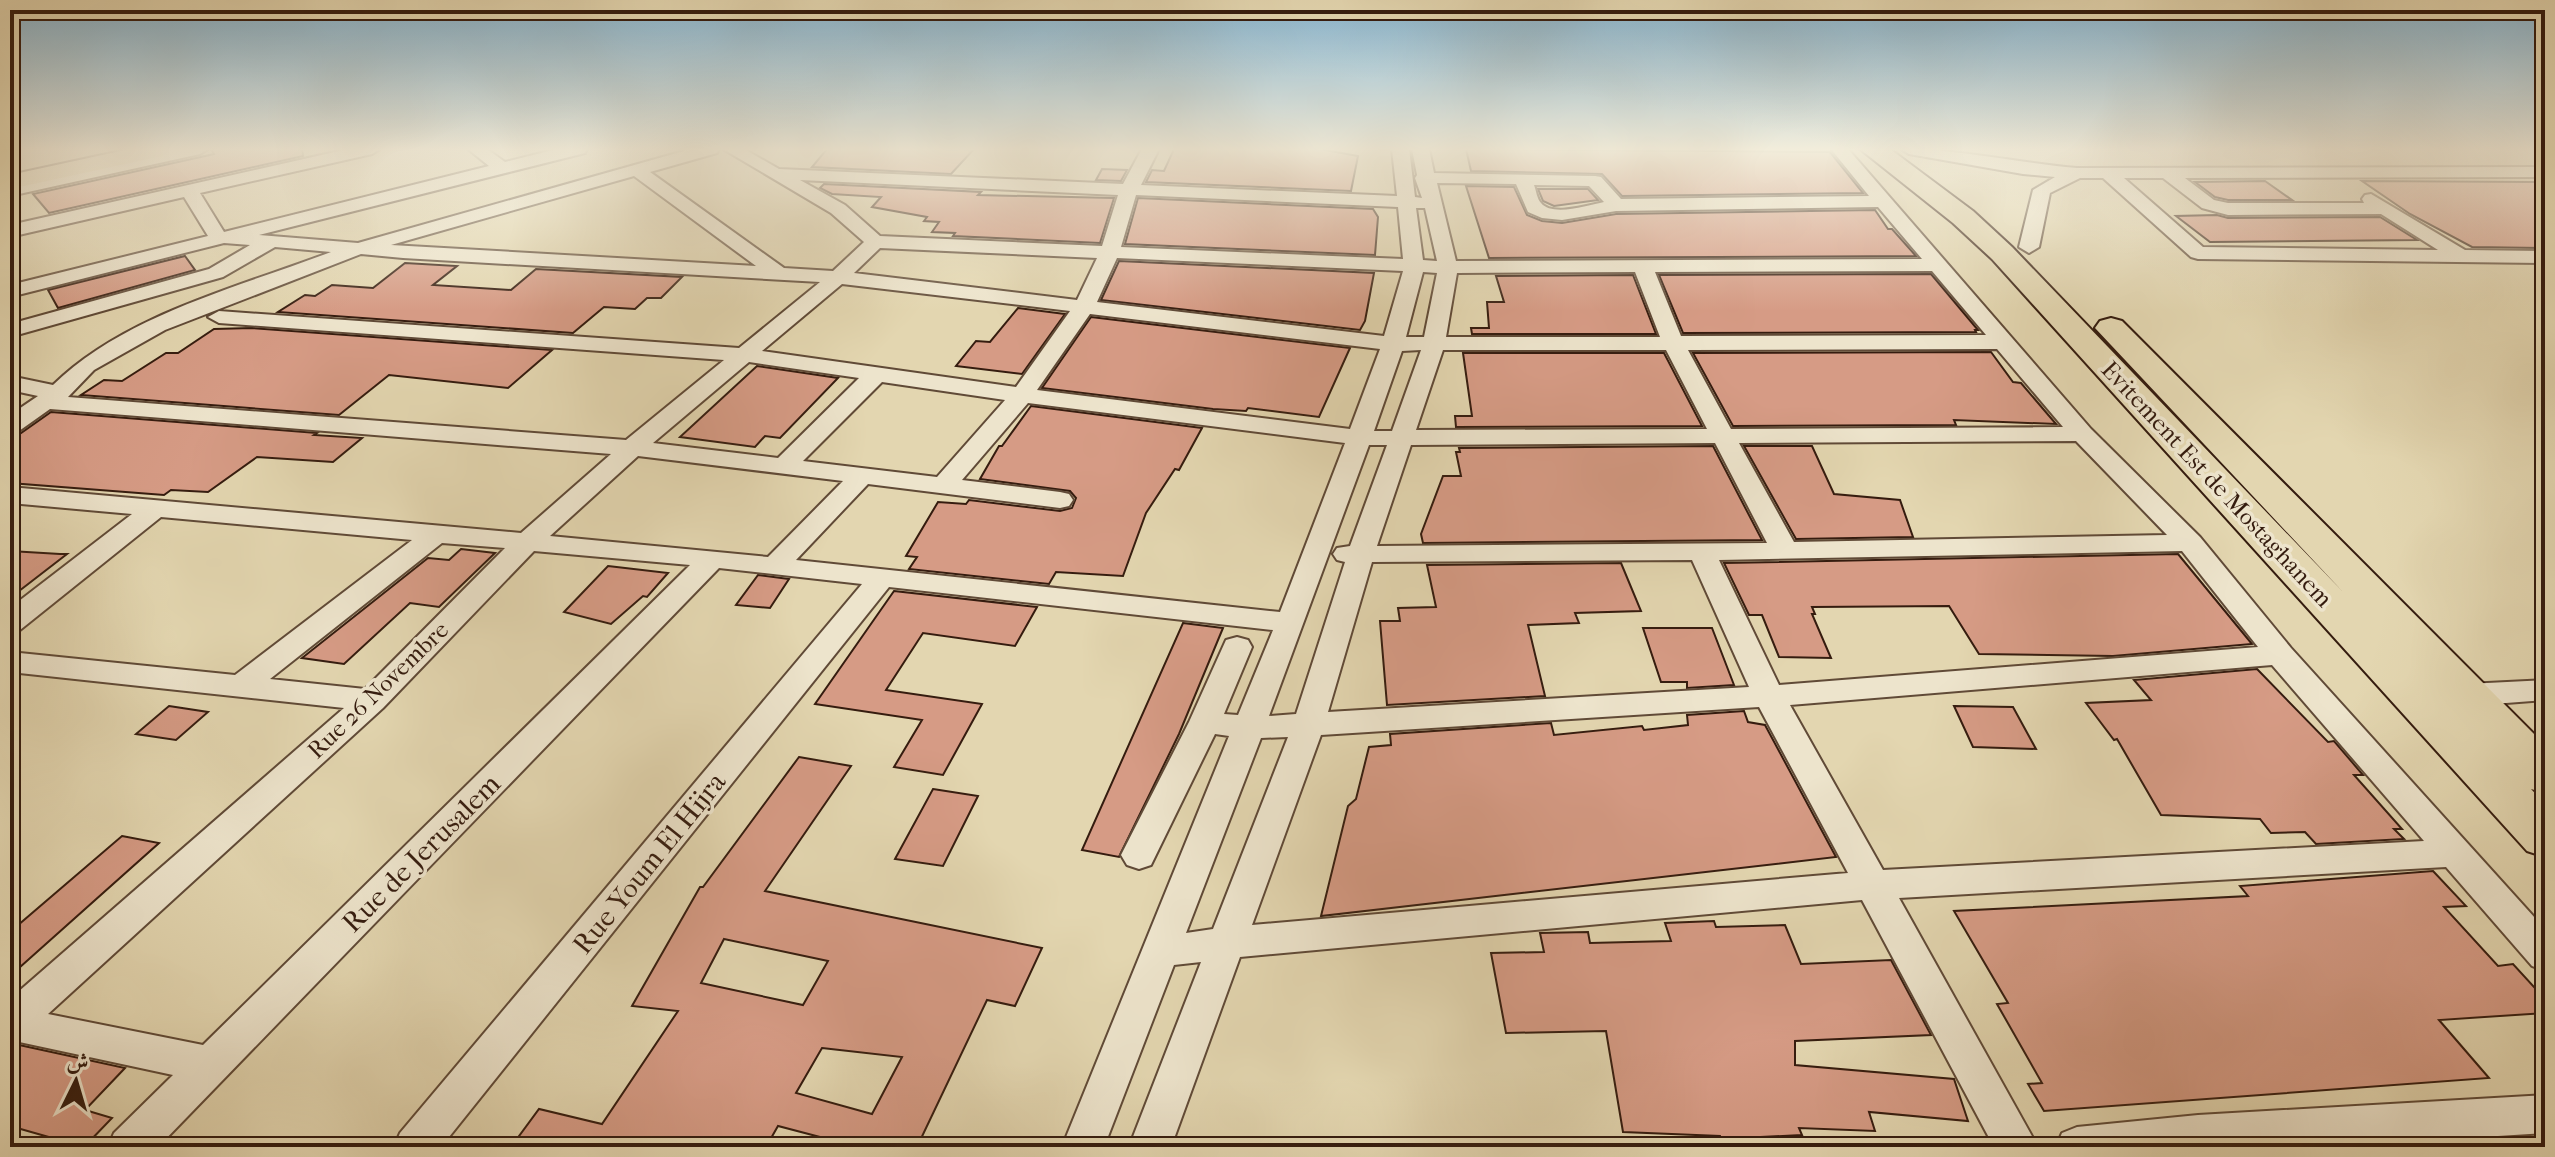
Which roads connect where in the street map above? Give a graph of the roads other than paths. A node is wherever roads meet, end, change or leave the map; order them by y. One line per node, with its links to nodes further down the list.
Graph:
1 (11, 203): 22 (street)
2 (136, 203): 22 (street)
3 (197, 203): 23 (street)
4 (358, 203): 23 (street)
5 (520, 203): 27 (street)
6 (682, 203): 36 (street)
7 (827, 203): 25 (street)
8 (1125, 203): 29 (street)
9 (1419, 203): 33 (street)
10 (1427, 203): 34 (street)
11 (1533, 203): 20 (street)
12 (1749, 203): 20 (street)
13 (1883, 203): 32 (street)
14 (1944, 203): 87 (highway, Evitement Est de Mostaghanem)
15 (1977, 203): 26 (highway, Evitement Est de Mostaghanem)
16 (2039, 203): 26 (street)
17 (2142, 203): 30 (street)
18 (2207, 203): 21 (street)
19 (2377, 203): 21 (street)
20 (1616, 205)
21 (2385, 208): 30 (street)
22 (15, 230)
23 (218, 237): 24 (street); 38 (street)
24 (272, 241): 27 (street); 41 (street)
25 (875, 242): 29 (street); 37 (street, Rue 26 Novembre)
26 (2029, 247): 79 (highway, Evitement Est de Mostaghanem)
27 (360, 248): 28 (street); 50 (street)
28 (403, 252): 36 (street); 40 (street)
29 (1109, 254): 33 (street); 39 (street)
30 (2461, 256): 31 (street)
31 (2545, 257)
32 (1941, 265): 35 (street); 42 (street)
33 (1414, 267): 34 (street); 44 (street)
34 (1448, 267): 35 (street); 45 (street)
35 (1643, 268): 43 (street)
36 (779, 274): 37 (street)
37 (838, 277): 39 (street); 46 (street, Rue 26 Novembre)
38 (10, 291)
39 (1084, 307): 44 (street); 49 (street)
40 (219, 317): 46 (street); 50 (street)
41 (10, 331)
42 (2003, 342): 43 (street); 52 (street)
43 (1673, 343): 45 (street); 55 (street)
44 (1393, 344): 45 (street); 53 (street)
45 (1434, 344): 54 (street)
46 (743, 355): 47 (street); 56 (street, Rue 26 Novembre)
47 (877, 374): 49 (street); 57 (street)
48 (10, 383): 50 (street)
49 (1022, 395): 53 (street); 59 (street)
50 (52, 398): 51 (street); 56 (street)
51 (10, 426)
52 (2082, 434): 55 (street); 65 (street)
53 (1360, 438): 54 (street); 68 (street)
54 (1402, 438): 55 (street); 69 (street)
55 (1724, 438): 66 (street)
56 (632, 448): 57 (street); 64 (street, Rue 26 Novembre)
57 (783, 467): 58 (street)
58 (862, 476): 59 (street); 71 (street)
59 (943, 486): 61 (street)
60 (10, 495): 62 (street)
61 (1060, 500)
62 (157, 507): 63 (street); 73 (street)
63 (435, 535): 64 (street); 78 (street)
64 (527, 542): 70 (street); 82 (street, Rue 26 Novembre)
65 (2190, 543): 66 (street); 76 (street)
66 (1785, 551): 67 (street)
67 (1702, 552): 69 (street); 80 (street)
68 (1318, 553): 69 (street); 74 (street)
69 (1361, 554): 84 (street)
70 (712, 559): 71 (street); 95 (street, Rue de Jerusalem)
71 (774, 566): 72 (street)
72 (882, 578): 74 (street); 99 (street, Rue Youm El Hijra)
73 (10, 623)
74 (1291, 623): 85 (street)
75 (1237, 647): 83 (street)
76 (2280, 655): 80 (street); 88 (street)
77 (10, 662): 78 (street)
78 (241, 686): 82 (street)
79 (2467, 695): 81 (street); 86 (highway, Evitement Est de Mostaghanem)
80 (1769, 696): 84 (street); 90 (street)
81 (2538, 698)
82 (372, 700): 94 (street, Rue 26 Novembre)
83 (1205, 722): 85 (street); 89 (street)
84 (1309, 724): 85 (street); 91 (street)
85 (1249, 728): 92 (street)
86 (2545, 775)
87 (2545, 837)
88 (2457, 853): 90 (street); 93 (street)
89 (1139, 855)
90 (1872, 885): 91 (street); 102 (street)
91 (1227, 943): 92 (street); 101 (street)
92 (1163, 951): 100 (street)
93 (2545, 955)
94 (10, 1023): 95 (street)
95 (211, 1065): 98 (street, Rue de Jerusalem)
96 (2545, 1114): 97 (street)
97 (2202, 1141): 103 (street)
98 (129, 1147)
99 (415, 1147)
100 (1083, 1147)
101 (1150, 1147)
102 (2017, 1147)
103 (2077, 1147)

